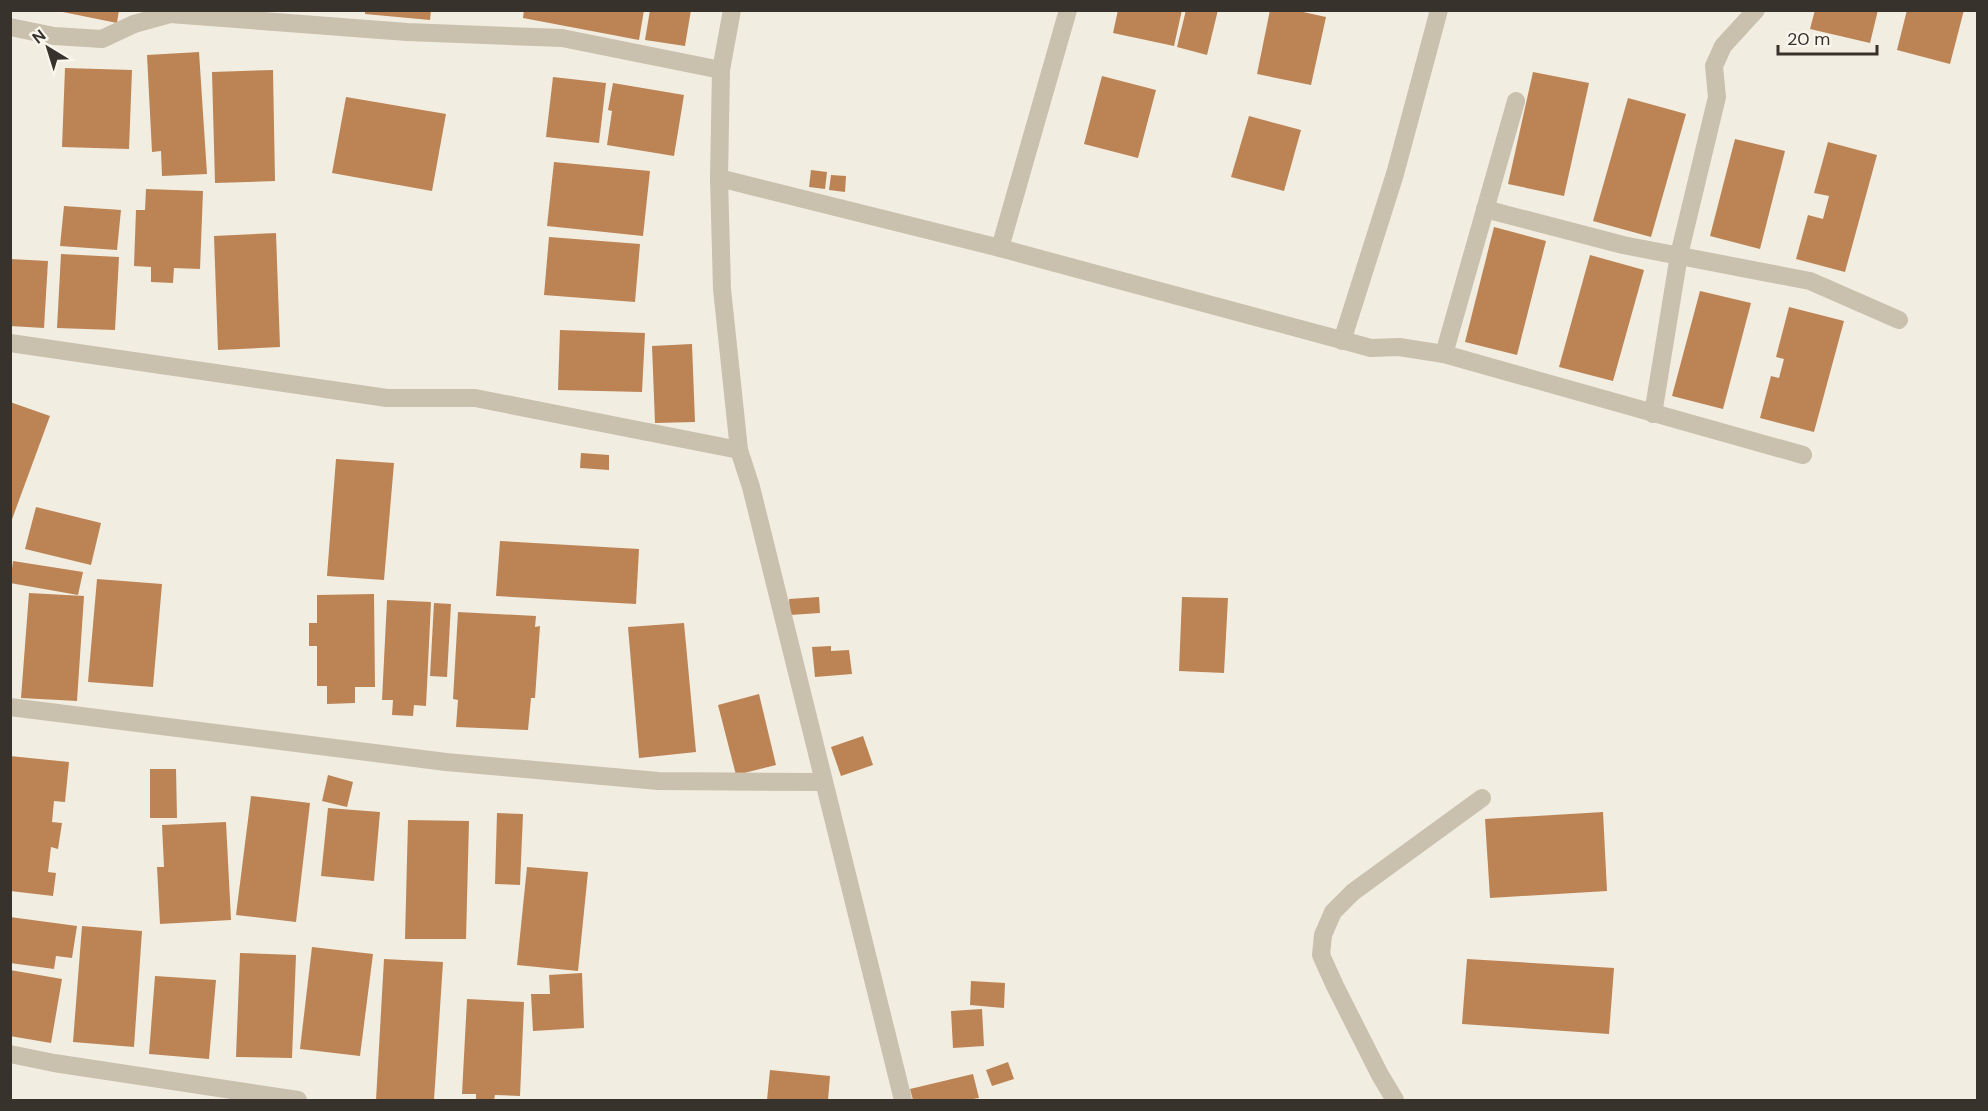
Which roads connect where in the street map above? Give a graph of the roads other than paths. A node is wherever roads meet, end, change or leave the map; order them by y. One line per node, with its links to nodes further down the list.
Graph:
1 (732, 10): 6 (street)
2 (1068, 10): 10 (street)
3 (1439, 10): 13 (street)
4 (1756, 10): 11 (street)
5 (10, 27): 6 (street)
6 (721, 70): 8 (street)
7 (1516, 102): 9 (street)
8 (719, 178): 10 (street); 17 (street)
9 (1485, 209): 11 (street); 15 (street)
10 (1000, 249): 13 (street)
11 (1679, 255): 12 (street); 16 (street)
12 (1899, 320)
13 (1342, 341): 15 (street)
14 (10, 343): 17 (street)
15 (1444, 354): 16 (street)
16 (1653, 414): 18 (street)
17 (739, 450): 20 (street)
18 (1803, 455)
19 (10, 706): 20 (street)
20 (823, 782): 24 (street)
21 (1482, 798): 25 (street)
22 (10, 1054): 23 (street)
23 (298, 1101)
24 (903, 1101)
25 (1395, 1101)

